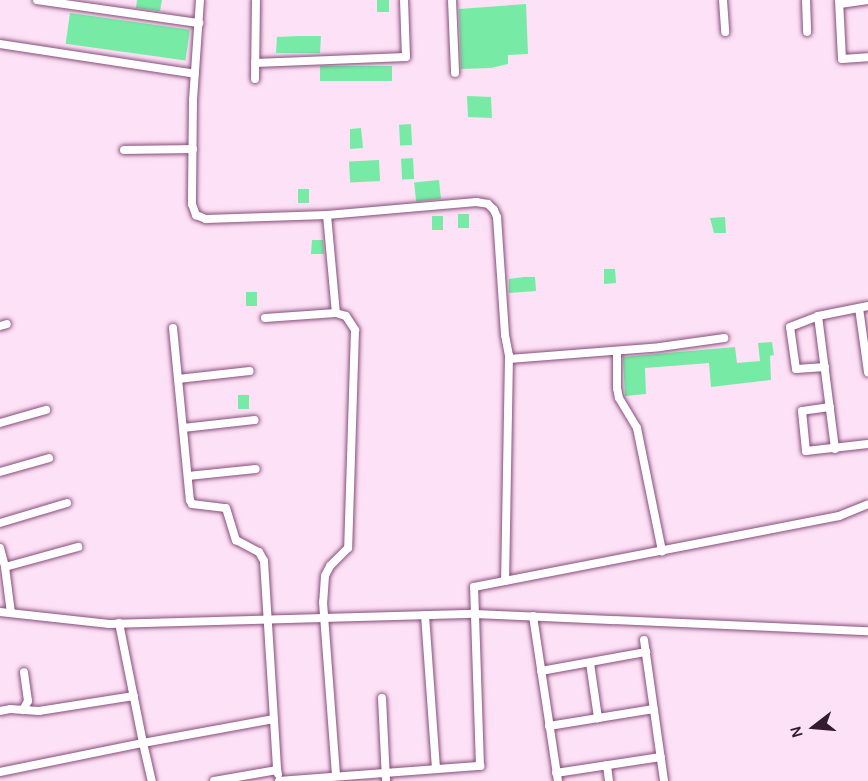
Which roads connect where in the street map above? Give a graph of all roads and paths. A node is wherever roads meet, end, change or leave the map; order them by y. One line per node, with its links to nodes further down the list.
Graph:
1 (38, 0): 10 (street)
2 (200, 0): 10 (street)
3 (256, 0): 15 (street)
4 (404, 0): 15 (street)
5 (452, 0): 16 (street)
6 (723, 0): 11 (street)
7 (806, 0): 12 (street)
8 (868, 0): 9 (street)
9 (839, 2): 14 (street)
10 (200, 23): 17 (street)
11 (725, 32)
12 (807, 32)
13 (0, 44): 17 (street)
14 (868, 57)
15 (255, 63): 18 (street)
16 (455, 73)
17 (195, 74): 19 (street)
18 (255, 79)
19 (193, 149): 20 (street); 21 (street)
20 (124, 150)
21 (327, 215): 23 (street); 30 (street)
22 (863, 307): 24 (street); 29 (street)
23 (336, 313): 25 (street); 59 (street)
24 (818, 316): 31 (street); 31 (street)
25 (265, 318)
26 (173, 328): 34 (street)
27 (724, 338): 28 (street)
28 (617, 351): 30 (street); 51 (street)
29 (867, 351): 33 (street)
30 (509, 359): 53 (street)
31 (825, 367): 35 (street)
32 (250, 371): 34 (street)
33 (868, 372)
34 (178, 379): 39 (street)
35 (830, 407): 41 (street); 41 (street)
36 (46, 410): 38 (street)
37 (255, 420): 39 (street)
38 (0, 423)
39 (183, 428): 45 (street)
40 (868, 444): 41 (street)
41 (835, 449)
42 (49, 458): 44 (street)
43 (256, 469): 45 (street)
44 (0, 472)
45 (188, 476): 60 (street)
46 (67, 503): 48 (street)
47 (868, 504): 51 (street)
48 (0, 523)
49 (78, 547): 52 (street)
50 (0, 548): 52 (street)
51 (662, 551): 53 (street)
52 (5, 567): 55 (street)
53 (505, 581): 56 (street)
54 (0, 612): 55 (street)
55 (11, 613): 61 (street)
56 (475, 614): 57 (street); 58 (street); 79 (street)
57 (425, 615): 59 (street); 79 (street)
58 (533, 616): 62 (street); 66 (street)
59 (323, 618): 60 (street); 82 (street)
60 (268, 619): 61 (street); 74 (street)
61 (119, 623): 68 (street)
62 (868, 631)
63 (644, 640): 64 (street)
64 (646, 652): 65 (street); 70 (street)
65 (590, 663): 66 (street); 73 (street)
66 (541, 671): 75 (street)
67 (24, 672): 71 (street)
68 (134, 696): 71 (street); 76 (street)
69 (382, 698): 83 (street)
70 (654, 709): 73 (street); 77 (street)
71 (23, 710): 72 (street)
72 (0, 711)
73 (598, 718): 75 (street)
74 (274, 719): 76 (street); 80 (street)
75 (549, 726): 84 (street)
76 (144, 743): 81 (street); 86 (street)
77 (661, 757): 78 (street); 89 (street)
78 (607, 765): 84 (street); 88 (street)
79 (436, 769): 83 (street)
80 (277, 770): 85 (street); 87 (street)
81 (0, 772)
82 (336, 776): 83 (street); 85 (street)
83 (386, 777)
84 (557, 777)
85 (279, 780)
86 (152, 781)
87 (214, 781)
88 (609, 781)
89 (664, 781)

